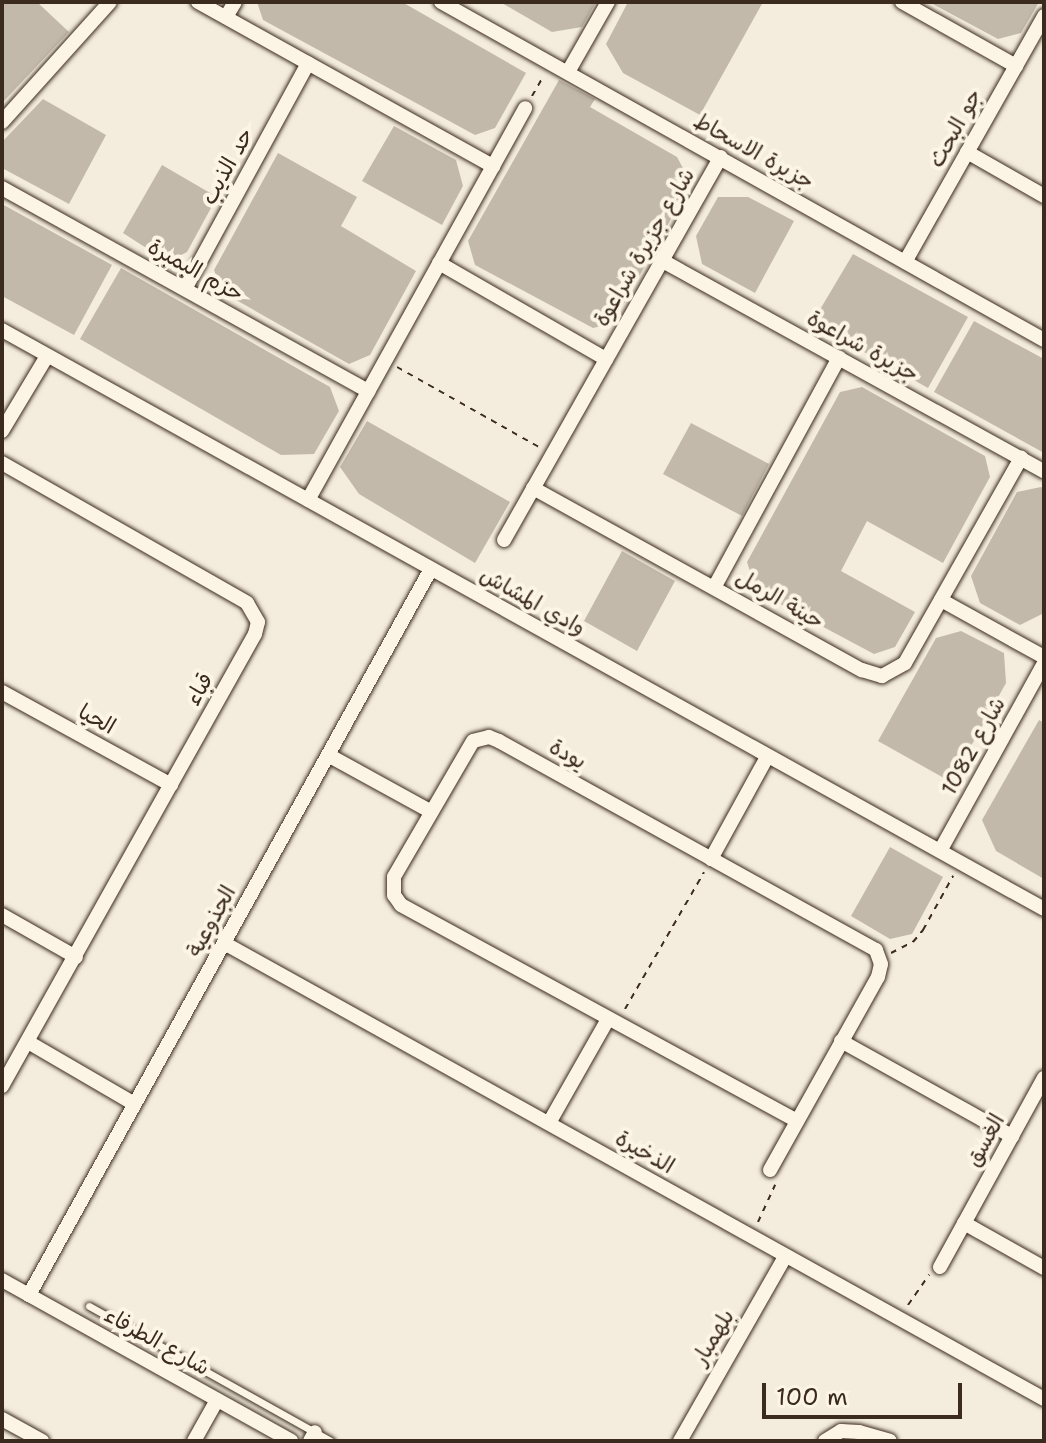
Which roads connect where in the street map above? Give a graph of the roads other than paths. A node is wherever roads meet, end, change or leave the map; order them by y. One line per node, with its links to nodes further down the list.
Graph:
1 (110, 2): 13 (street)
2 (198, 2): 8 (street)
3 (235, 2): 8 (street)
4 (441, 2): 11 (street, جزيرة الاسحاط)
5 (608, 2): 11 (street)
6 (902, 2): 10 (street)
7 (1044, 16): 10 (street, جو البحث)
8 (226, 17): 9 (street)
9 (308, 63): 16 (street); 22 (street, حد الذيب)
10 (1016, 66): 14 (street, جو البحث)
11 (568, 72): 15 (street, جزيرة الاسحاط)
12 (525, 108): 16 (street)
13 (2, 122)
14 (967, 152): 18 (street); 20 (street, جو البحث)
15 (721, 157): 19 (street, شارع جزيرة شراعوة); 20 (street, جزيرة الاسحاط)
16 (493, 166): 21 (street)
17 (2, 188): 22 (street, حزم البمبرة)
18 (1044, 196)
19 (661, 260): 26 (street, جزيرة شراعوة); 27 (street, شارع جزيرة شراعوة)
20 (905, 262): 24 (street, جزيرة الاسحاط)
21 (439, 263): 27 (street, شارع جزيرة شراعوة); 28 (street)
22 (185, 289): 28 (street, حزم البمبرة)
23 (2, 330): 25 (street, وادي المشاش)
24 (1044, 340)
25 (47, 356): 29 (street); 34 (street, وادي المشاش)
26 (839, 358): 30 (street, جزيرة شراعوة); 37 (street, حينة الرمل)
27 (606, 359): 33 (street, شارع جزيرة شراعوة)
28 (368, 391): 34 (street)
29 (2, 431)
30 (1021, 458): 32 (street, جزيرة شراعوة); 38 (street, حينة الرمل)
31 (2, 463): 43 (street, قباء)
32 (1044, 471)
33 (533, 488): 35 (street, شارع جزيرة شراعوة); 37 (street)
34 (308, 500): 36 (street, وادي المشاش)
35 (504, 540)
36 (431, 569): 41 (street, الجذوعية); 42 (street, وادي المشاش)
37 (715, 586): 38 (street, حينة الرمل)
38 (941, 600): 39 (street)
39 (1044, 660): 45 (street, شارع 1082)
40 (2, 692): 43 (street, الحيا)
41 (328, 755): 44 (street); 49 (street, الجذوعية)
42 (767, 757): 45 (street, وادي المشاش); 46 (street)
43 (171, 785): 50 (street, قباء)
44 (430, 811): 46 (street, يودة); 51 (street, يودة)
45 (940, 851): 47 (street, وادي المشاش)
46 (711, 859): 52 (street, يودة)
47 (1044, 909)
48 (2, 915): 50 (street)
49 (224, 943): 56 (street, الجذوعية); 58 (street, الذخيرة)
50 (76, 957): 53 (street, قباء)
51 (612, 1022): 57 (street, يودة); 58 (street)
52 (841, 1041): 57 (street); 59 (street)
53 (28, 1042): 55 (street, قباء); 56 (street)
54 (1044, 1078): 59 (street, الغسق)
55 (2, 1086)
56 (133, 1103): 66 (street, الجذوعية)
57 (797, 1121): 60 (street)
58 (549, 1123): 62 (street, الذخيرة)
59 (1012, 1136): 61 (street, الغسق)
60 (770, 1170)
61 (964, 1223): 63 (street, الغسق); 64 (street)
62 (785, 1257): 68 (street, الذخيرة); 76 (street, بلهمبار)
63 (940, 1267)
64 (1044, 1268)
65 (2, 1280): 66 (street, شارع الطرفاء)
66 (29, 1295): 69 (street, شارع الطرفاء)
67 (89, 1306): 71 (lane)
68 (1044, 1399)
69 (217, 1400): 73 (street); 74 (street, شارع الطرفاء)
70 (2, 1419): 72 (street)
71 (313, 1437): 75 (lane)
72 (42, 1441)
73 (194, 1441)
74 (291, 1441)
75 (331, 1441)
76 (681, 1441)
77 (825, 1441): 78 (street)
78 (890, 1441)

